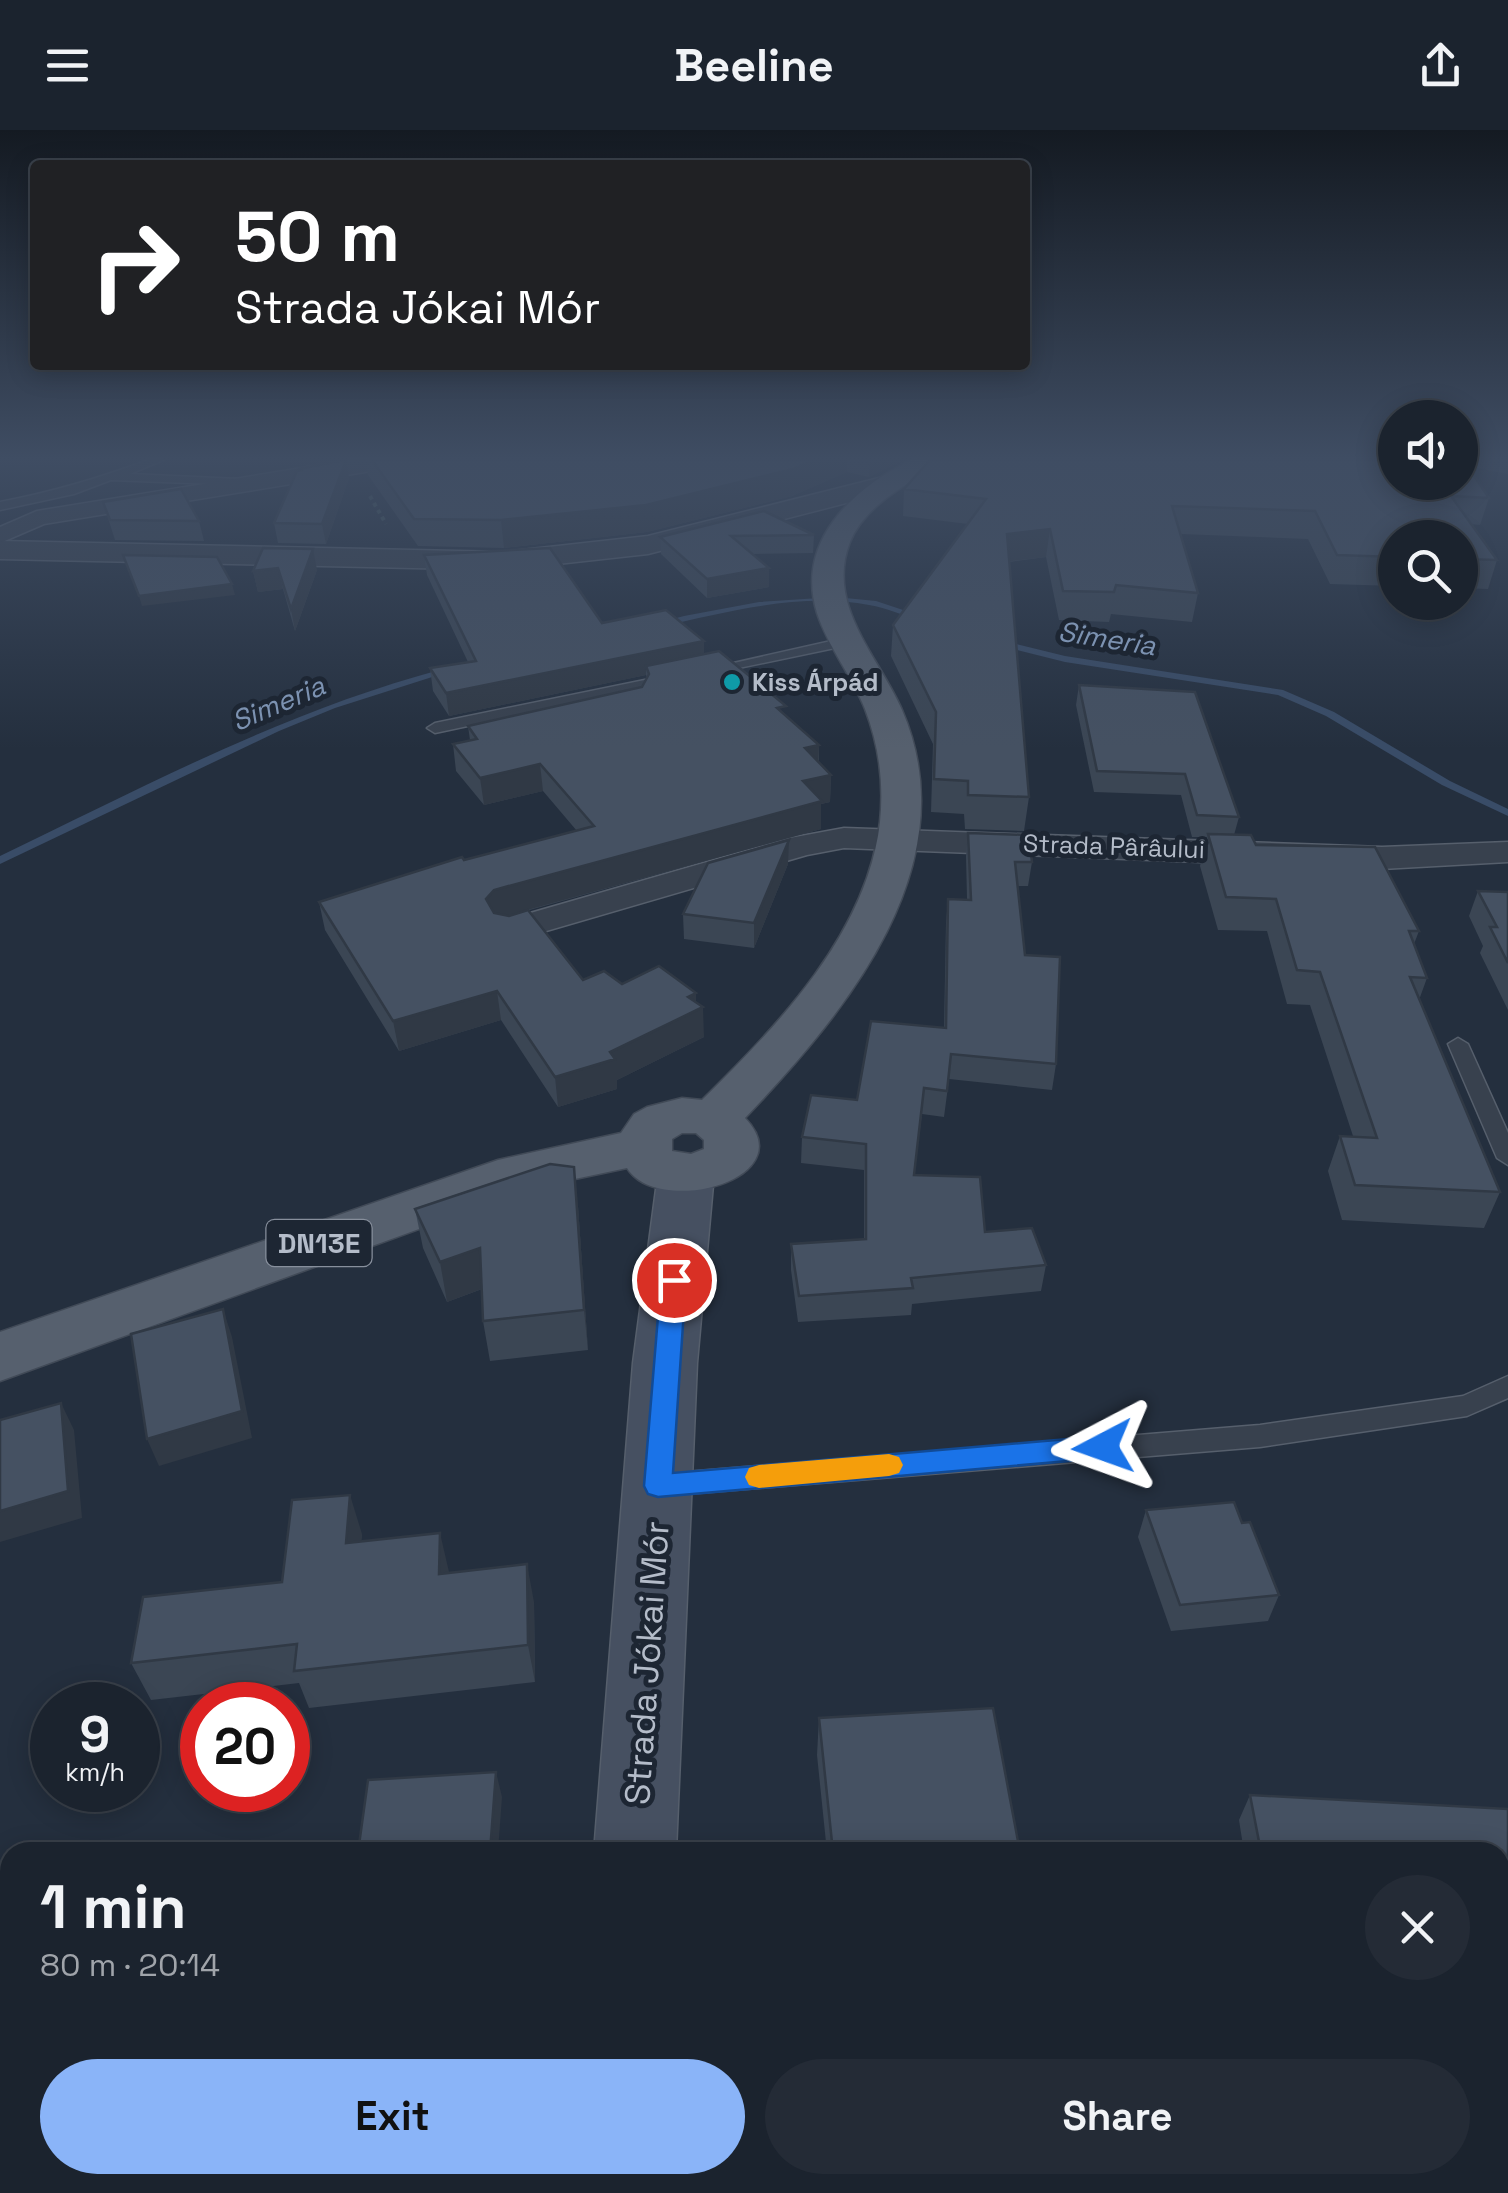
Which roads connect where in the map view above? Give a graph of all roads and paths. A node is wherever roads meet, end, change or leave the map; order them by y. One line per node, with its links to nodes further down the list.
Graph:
1 (233, 556): 5 (street)
2 (405, 556): 5 (path)
3 (558, 556): 5 (street)
4 (830, 556): 6 (main road)
5 (408, 561)
6 (837, 616): 7 (lane); 10 (main road)
7 (632, 687): 8 (lane); 9 (lane)
8 (637, 706)
9 (435, 728)
10 (899, 837): 11 (street, Strada Pârâului); 12 (street, Strada Pârâului); 14 (main road)
11 (1504, 852)
12 (512, 930)
13 (1458, 1044): 15 (lane)
14 (681, 1147): 16 (main road, DN13E); 18 (main road, Strada Jókai Mór)
15 (1508, 1158)
16 (0, 1357)
17 (1508, 1386): 18 (lane)
18 (658, 1486): 19 (main road, Strada Jókai Mór)
19 (636, 1842)

